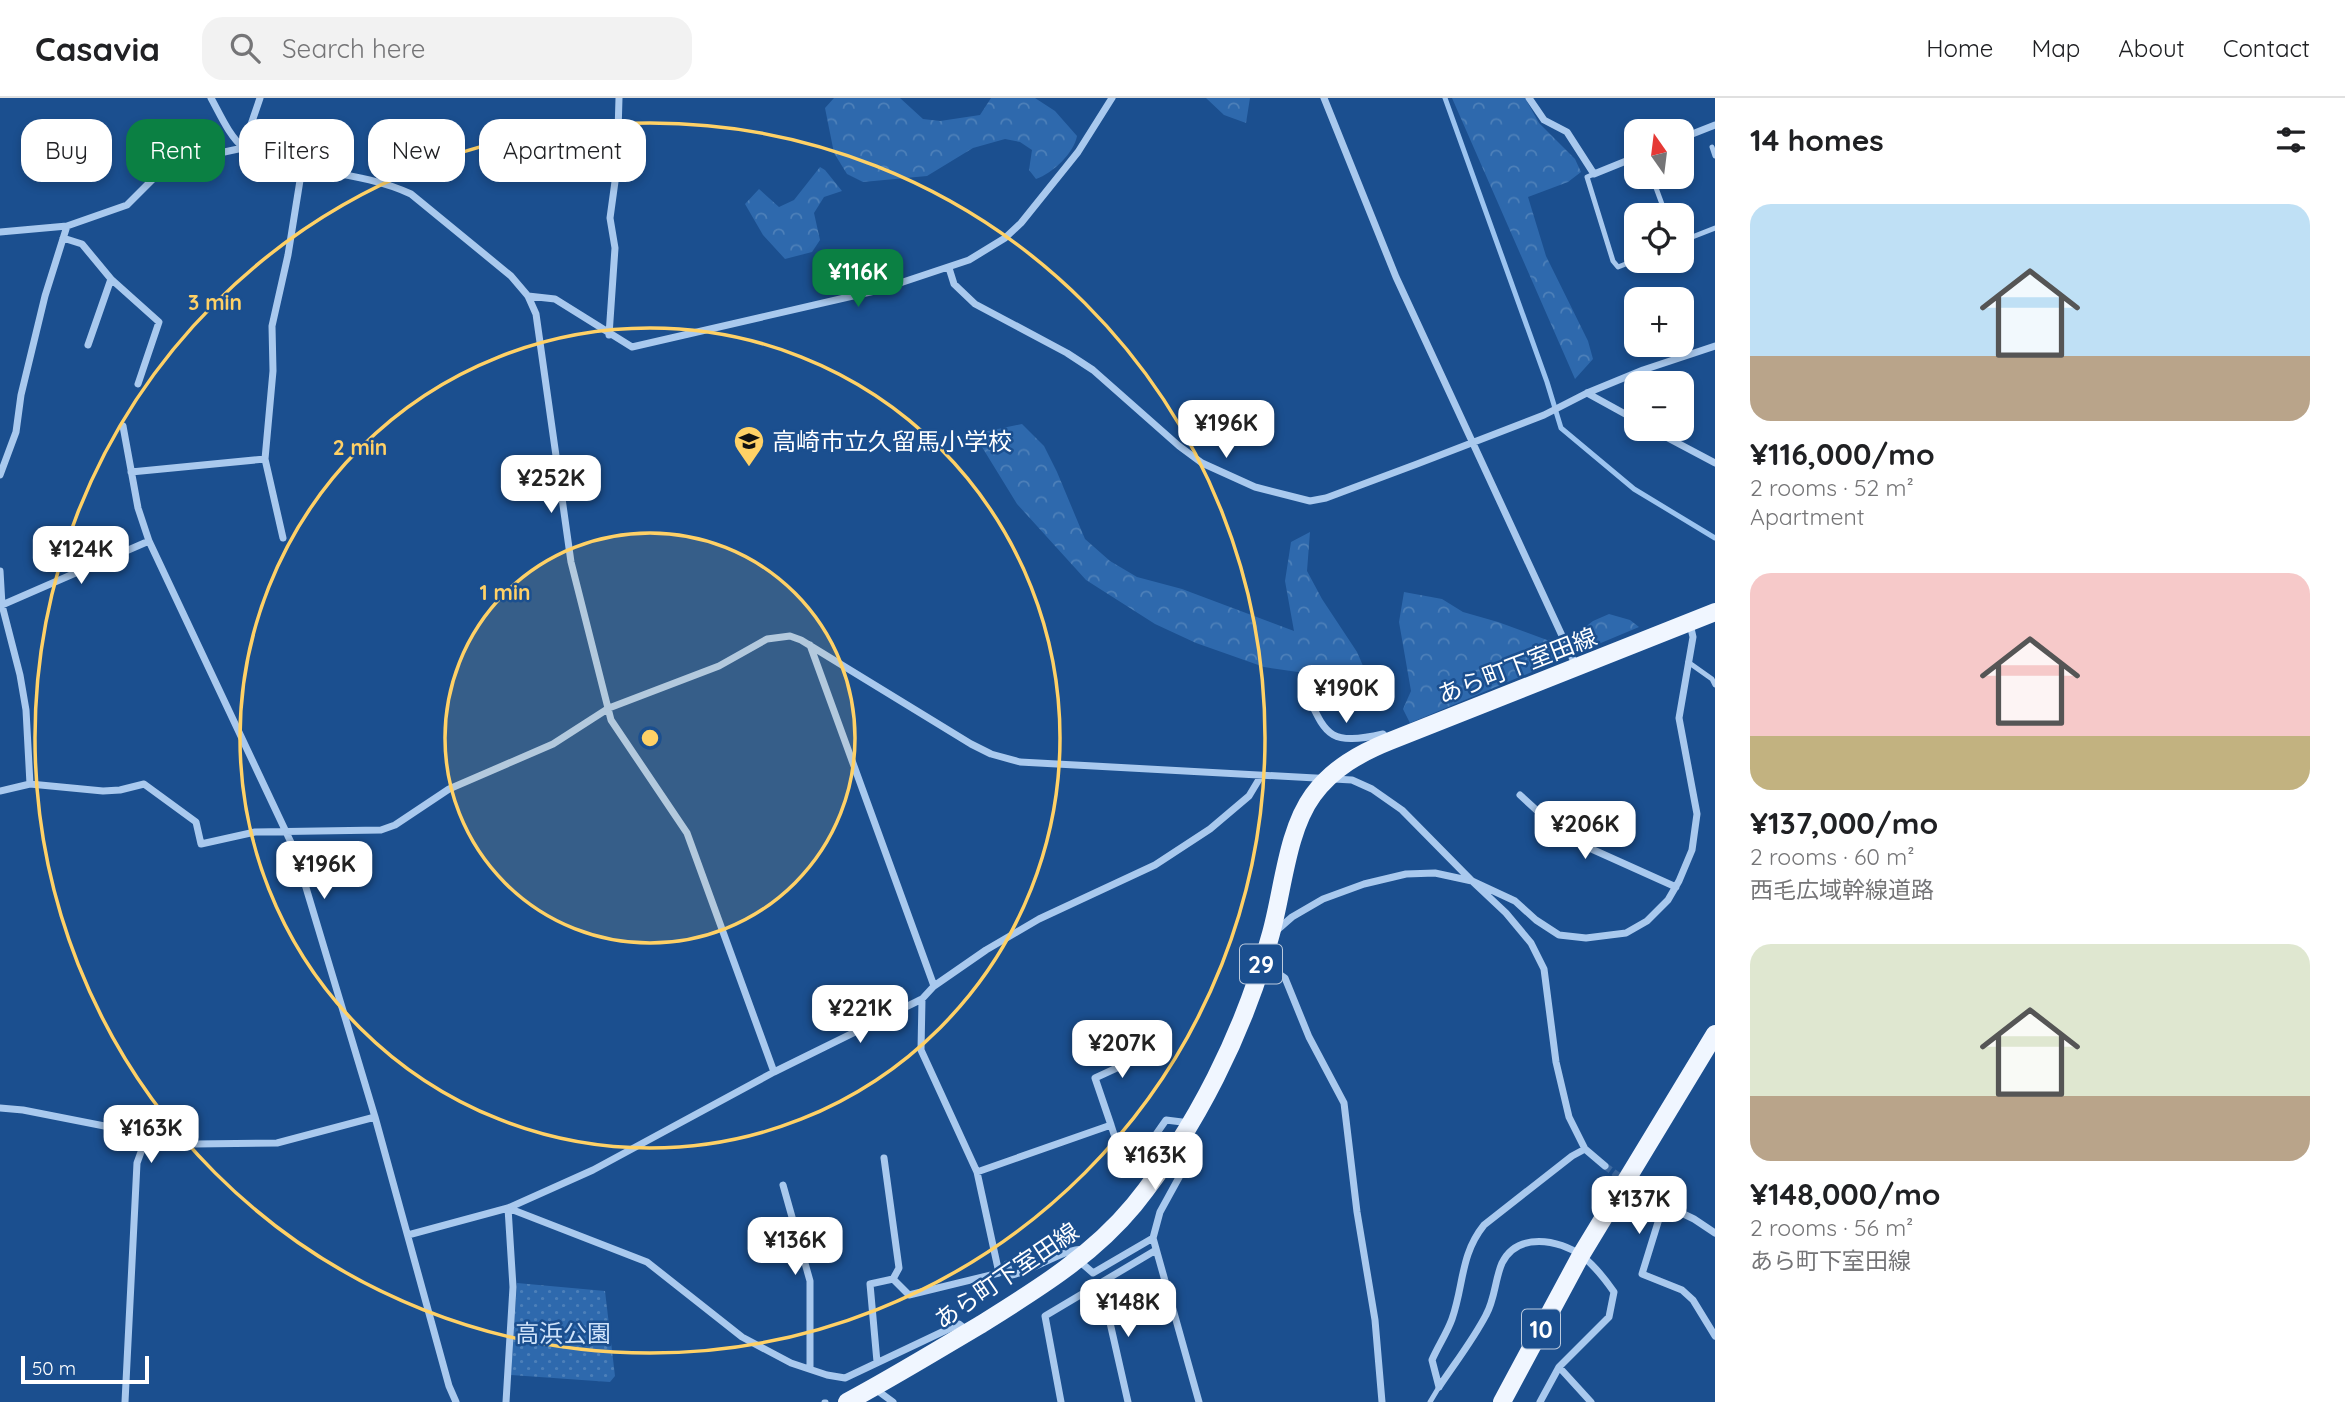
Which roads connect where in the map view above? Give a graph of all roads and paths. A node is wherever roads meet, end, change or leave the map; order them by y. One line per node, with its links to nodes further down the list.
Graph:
1 (211, 98): 10 (street)
2 (260, 98): 7 (street)
3 (620, 98): 27 (street)
4 (1112, 98): 24 (street)
5 (1324, 98): 35 (street)
6 (1529, 98): 15 (street)
7 (253, 119)
8 (1715, 125): 9 (street)
9 (1694, 133)
10 (239, 142)
11 (1712, 147): 13 (lane)
12 (239, 149): 18 (street)
13 (1715, 156)
14 (1624, 162): 15 (street)
15 (1594, 174): 23 (lane)
16 (354, 176): 26 (street)
17 (300, 182): 36 (street)
18 (67, 226): 20 (street); 22 (street)
19 (1715, 228): 21 (lane)
20 (0, 232)
21 (1694, 236)
22 (63, 238): 25 (street); 39 (street)
23 (1624, 265)
24 (949, 268): 27 (street); 35 (street)
25 (111, 279): 28 (street); 30 (street)
26 (528, 296): 27 (street); 51 (street)
27 (609, 335)
28 (88, 345)
29 (1715, 346): 31 (street)
30 (138, 384)
31 (1587, 393): 32 (street); 35 (street)
32 (1624, 413)
33 (123, 426): 38 (street)
34 (1674, 441): 37 (street)
35 (1472, 442): 48 (street)
36 (265, 458): 38 (street); 40 (street)
37 (1715, 463)
38 (131, 472): 41 (street)
39 (0, 475)
40 (283, 538)
41 (149, 541): 43 (street); 58 (street)
42 (0, 571): 43 (street)
43 (2, 605): 55 (street)
44 (1715, 612): 45 (main road, あら町下室田線 / 29)
45 (1689, 623): 47 (street); 48 (main road, あら町下室田線 / 29)
46 (810, 645): 51 (street); 53 (street); 63 (street)
47 (1688, 662): 49 (lane); 60 (street)
48 (1577, 668): 52 (main road, あら町下室田線 / 29)
49 (1715, 685)
50 (1303, 686): 52 (street)
51 (609, 708): 58 (street); 67 (street)
52 (1390, 740): 54 (main road, あら町下室田線 / 29)
53 (1261, 776): 54 (street); 63 (street)
54 (1327, 779): 59 (street); 61 (main road, あら町下室田線 / 29)
55 (30, 784): 56 (street); 58 (street)
56 (0, 791)
57 (1520, 795): 60 (street)
58 (288, 833): 69 (street)
59 (1472, 881): 60 (street); 61 (street); 74 (street)
60 (1676, 887)
61 (1270, 937): 62 (main road, あら町下室田線 / 29)
62 (1262, 962): 70 (main road, あら町下室田線 / 29); 106 (street)
63 (934, 986): 64 (street)
64 (922, 999): 67 (street); 77 (street)
65 (1715, 1034): 87 (main road, 10)
66 (1160, 1048): 71 (street)
67 (774, 1072): 81 (street)
68 (0, 1108): 72 (street)
69 (375, 1117): 72 (street); 83 (street)
70 (1190, 1123): 71 (street); 73 (main road, あら町下室田線 / 29)
71 (1111, 1125): 77 (street)
72 (145, 1141): 98 (street)
73 (1176, 1143): 84 (street); 86 (main road, あら町下室田線 / 29)
74 (1585, 1149): 76 (street); 97 (street)
75 (884, 1158): 89 (street)
76 (1605, 1166)
77 (976, 1172): 89 (street)
78 (783, 1185): 95 (street)
79 (1646, 1196): 80 (street)
80 (1663, 1206): 82 (street); 92 (street)
81 (508, 1208): 83 (street); 95 (street); 100 (street)
82 (1715, 1233)
83 (408, 1236): 99 (street)
84 (1153, 1238): 85 (street); 86 (street)
85 (1156, 1250): 90 (street); 105 (street)
86 (1084, 1255): 88 (street); 91 (main road, あら町下室田線 / 29)
87 (1581, 1255): 94 (street); 97 (street); 108 (main road, 10)
88 (1007, 1264)
89 (892, 1279): 93 (street)
90 (1101, 1283): 103 (street); 104 (street)
91 (968, 1332): 93 (street); 96 (main road, あら町下室田線 / 29)
92 (1715, 1336)
93 (877, 1362): 95 (street)
94 (1559, 1367): 109 (street); 110 (street)
95 (810, 1369)
96 (874, 1387): 101 (main road, あら町下室田線 / 29); 102 (street)
97 (1439, 1387): 107 (lane)
98 (125, 1402)
99 (456, 1402)
100 (506, 1402)
101 (847, 1402)
102 (893, 1402)
103 (1061, 1402)
104 (1128, 1402)
105 (1199, 1402)
106 (1382, 1402)
107 (1430, 1402)
108 (1502, 1402)
109 (1540, 1402)
110 (1591, 1402)

